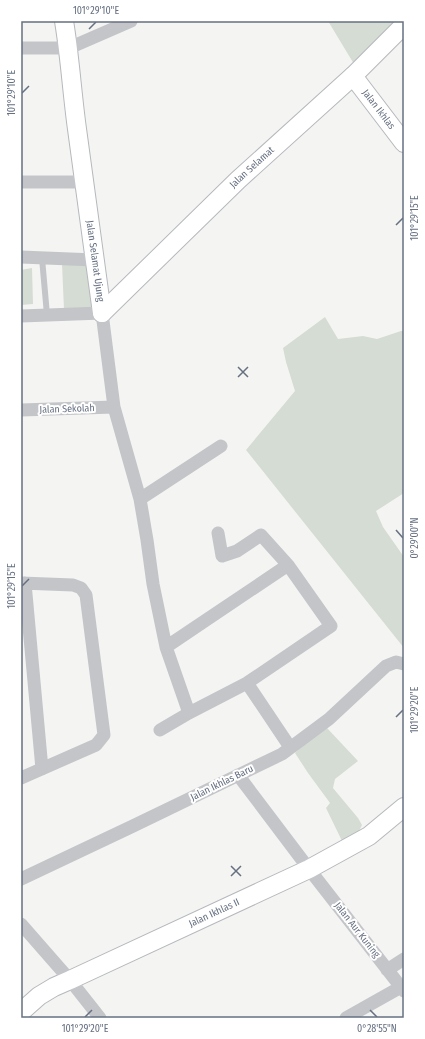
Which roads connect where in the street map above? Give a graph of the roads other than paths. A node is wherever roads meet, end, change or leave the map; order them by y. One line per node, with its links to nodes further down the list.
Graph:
1 (64, 21): 5 (street, Jalan Selamat Ujung)
2 (131, 21): 5 (street)
3 (402, 24): 6 (street, Jalan Selamat)
4 (21, 48): 5 (street)
5 (69, 48): 9 (street, Jalan Selamat Ujung)
6 (353, 76): 7 (street, Jalan Ikhlas); 13 (street, Jalan Selamat)
7 (404, 143)
8 (21, 182): 9 (street)
9 (84, 182): 12 (street, Jalan Selamat Ujung)
10 (21, 257): 11 (street)
11 (42, 258): 12 (street); 14 (lane)
12 (95, 260): 13 (street, Jalan Selamat Ujung)
13 (102, 313): 14 (street); 16 (street, Jalan Selamat Ujung)
14 (47, 315): 15 (street)
15 (21, 316)
16 (114, 407): 17 (street, Jalan Sekolah); 19 (street, Jalan Selamat Ujung)
17 (21, 410)
18 (221, 446): 19 (street)
19 (140, 499): 23 (street, Jalan Selamat Ujung)
20 (218, 534): 21 (street)
21 (288, 565): 23 (street); 25 (street)
22 (23, 583): 29 (street); 29 (street)
23 (166, 647): 26 (street, Jalan Selamat Ujung)
24 (404, 664): 28 (street, Jalan Ikhlas Baru)
25 (247, 683): 26 (street); 28 (street)
26 (189, 713): 27 (street)
27 (160, 730)
28 (290, 748): 30 (street, Jalan Ikhlas Baru)
29 (42, 769): 31 (street)
30 (238, 775): 33 (street, Jalan Aur Kuning); 34 (street, Jalan Ikhlas Baru)
31 (21, 778)
32 (404, 807): 33 (street, Jalan Ikhlas II)
33 (309, 869): 37 (street, Jalan Aur Kuning); 38 (street, Jalan Ikhlas II)
34 (21, 879)
35 (21, 924): 38 (street)
36 (404, 959): 37 (street)
37 (387, 970): 39 (street, Jalan Aur Kuning)
38 (70, 980): 40 (street, Jalan Ikhlas II); 41 (street)
39 (402, 989): 42 (street)
40 (21, 1012)
41 (100, 1018)
42 (346, 1018)

